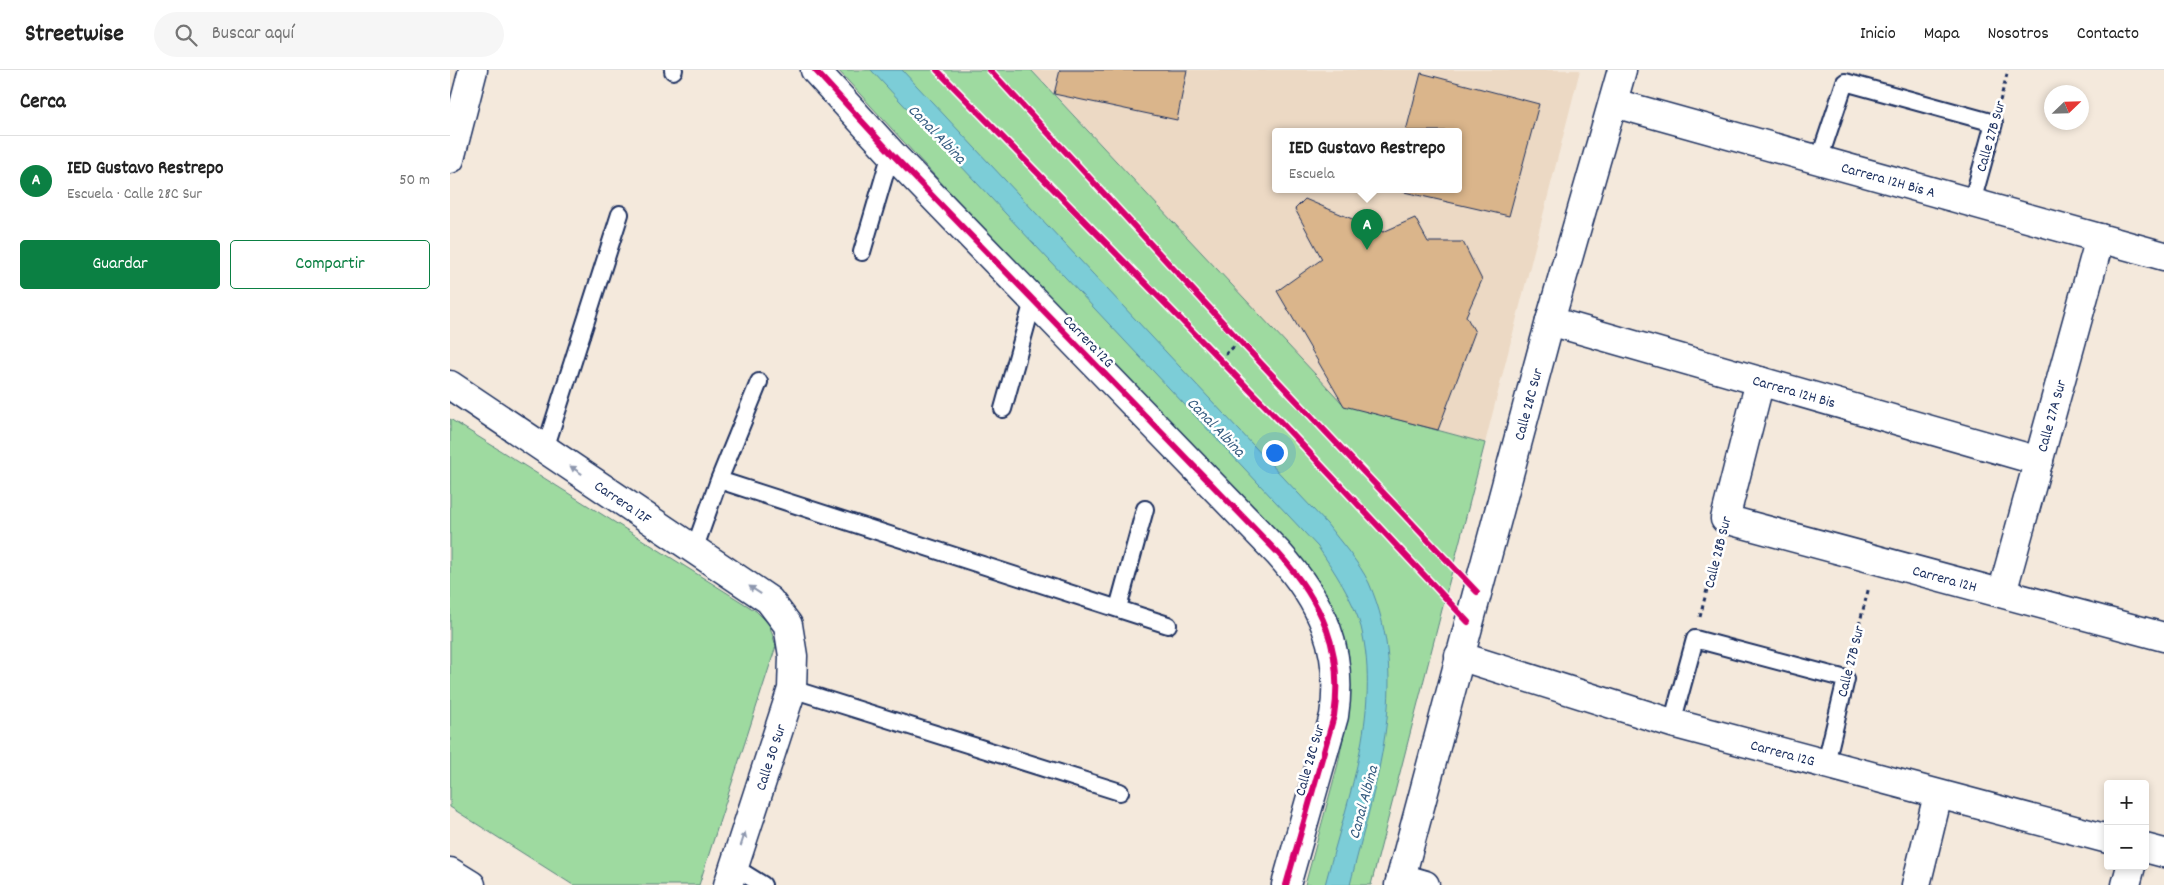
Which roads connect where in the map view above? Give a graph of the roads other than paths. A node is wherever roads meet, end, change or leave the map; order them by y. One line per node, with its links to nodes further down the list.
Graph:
1 (473, 70): 6 (street)
2 (815, 70): 5 (street, Carrera 12G)
3 (1622, 70): 4 (street, Calle 28C Sur)
4 (1614, 103): 7 (street, Carrera 12H Bis A); 14 (street, Calle 28C Sur)
5 (891, 153): 11 (lane); 13 (street, Carrera 12G)
6 (450, 159)
7 (1819, 160): 8 (street, Carrera 12H Bis A); 8 (lane, Calle 27B Sur)
8 (1972, 202): 10 (street, Carrera 12H Bis A)
9 (620, 214): 19 (lane)
10 (2100, 238): 12 (street, Carrera 12H Bis A); 20 (street, Calle 27A Sur)
11 (862, 252)
12 (2164, 256)
13 (1033, 301): 18 (lane); 30 (street, Carrera 12G)
14 (1550, 321): 15 (street, Carrera 12H Bis); 31 (street, Calle 28C Sur)
15 (1760, 381): 20 (street, Carrera 12H Bis); 23 (street, Calle 28B Sur)
16 (759, 382): 21 (lane)
17 (450, 385): 19 (street, Carrera 12F)
18 (1003, 410)
19 (545, 450): 24 (street, Carrera 12F, one-way to 19)
20 (2039, 461): 25 (street, Calle 27A Sur)
21 (719, 480): 24 (lane); 26 (lane)
22 (1145, 509): 26 (lane)
23 (1725, 519): 25 (street, Carrera 12H)
24 (694, 550): 27 (street, Carrera 12F, one-way to 24)
25 (2002, 593): 29 (street, Carrera 12H)
26 (1118, 608): 28 (lane)
27 (788, 625): 32 (street, Calle 30 Sur)
28 (1168, 626)
29 (2164, 637)
30 (1330, 639): 46 (street, Calle 28C Sur)
31 (1459, 656): 33 (street, Carrera 12G); 43 (street, Calle 28C Sur)
32 (792, 689): 35 (lane); 42 (street, Calle 30 Sur, one-way to 32)
33 (1672, 723): 34 (street, Carrera 12G); 34 (lane, Calle 27B Sur)
34 (1826, 763): 36 (street, Carrera 12G)
35 (1120, 792)
36 (1938, 795): 37 (street, Carrera 12G); 47 (street)
37 (2104, 838)
38 (2149, 849): 39 (street)
39 (2164, 853)
40 (2130, 870): 48 (street)
41 (450, 872): 44 (street)
42 (731, 876): 45 (lane)
43 (1409, 883)
44 (471, 885)
45 (763, 885)
46 (1286, 885)
47 (1916, 885)
48 (2126, 885)

